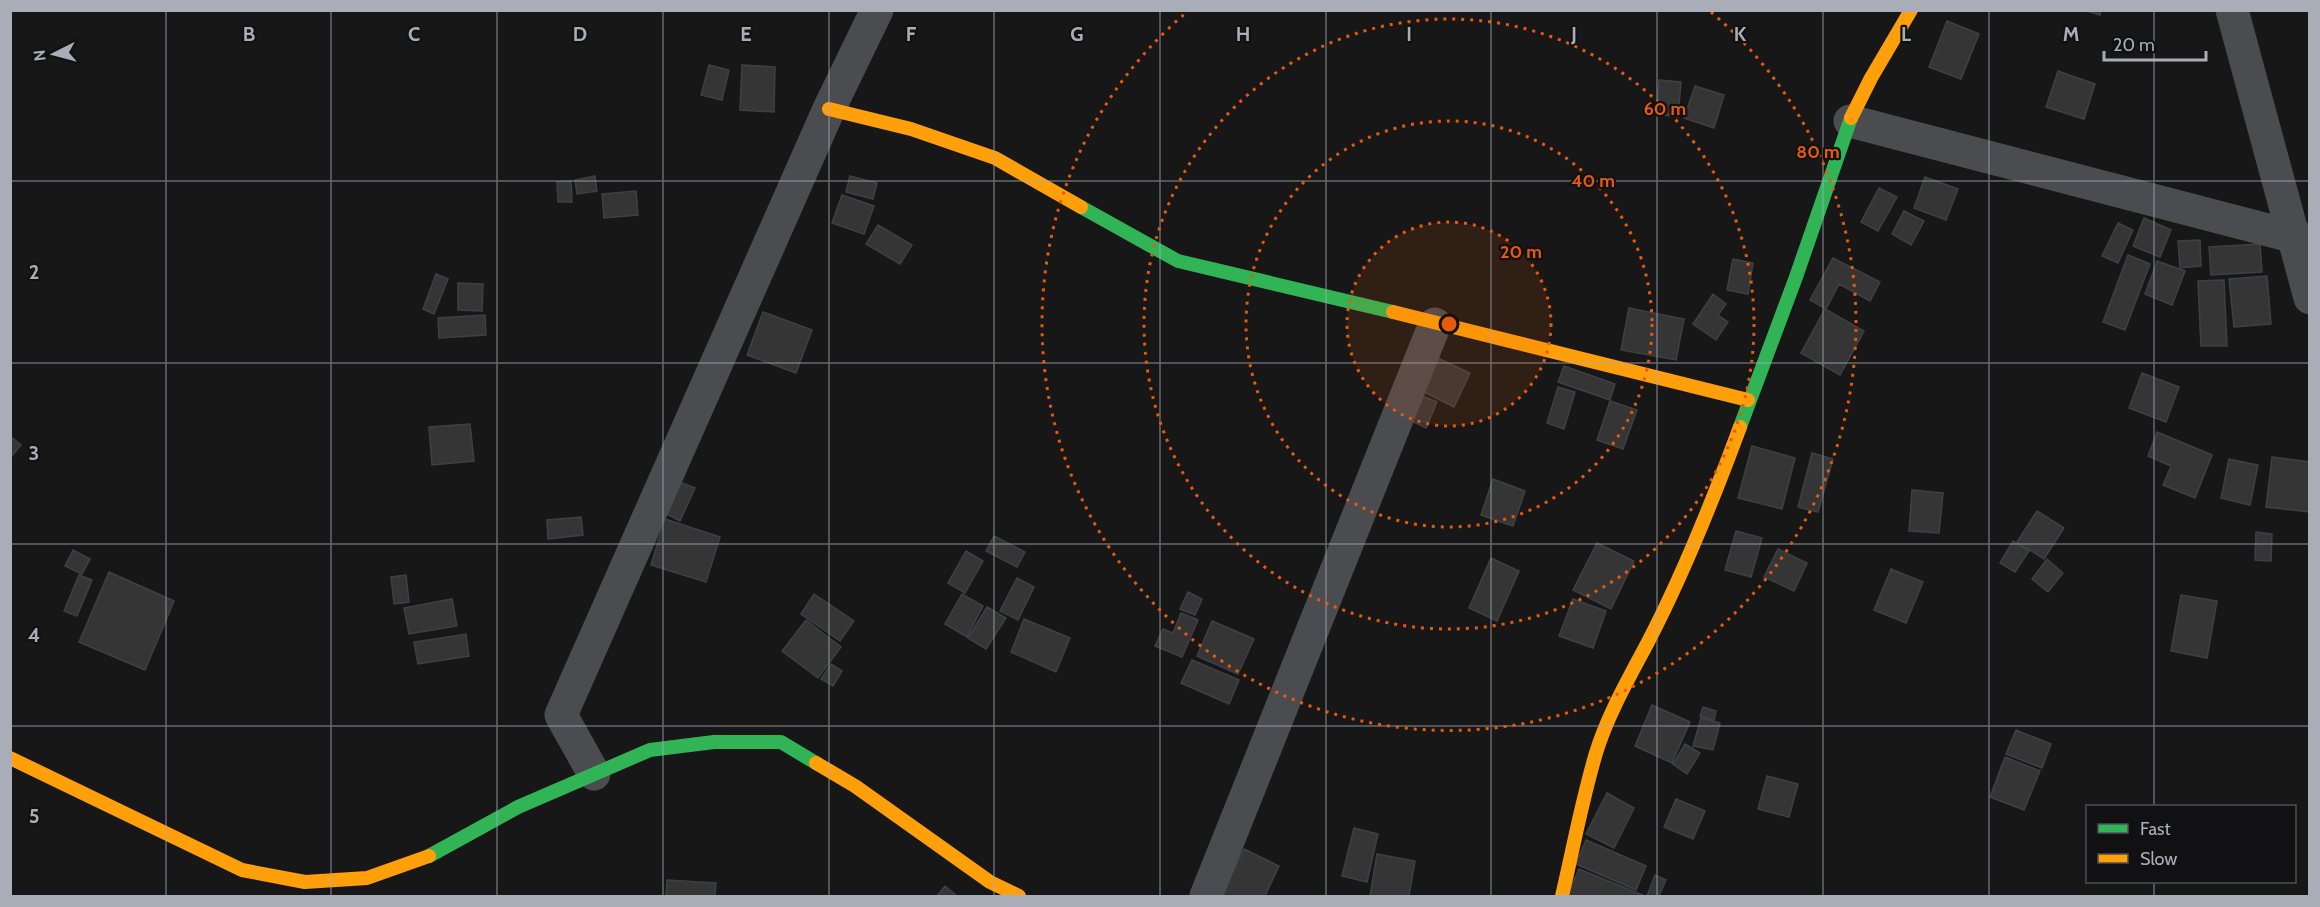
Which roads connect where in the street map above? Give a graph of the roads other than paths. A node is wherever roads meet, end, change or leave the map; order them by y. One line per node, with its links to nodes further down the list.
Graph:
1 (877, 10): 4 (street)
2 (1911, 10): 5 (street)
3 (2232, 10): 6 (street)
4 (829, 109): 8 (street); 11 (street)
5 (1850, 121): 6 (street); 9 (street)
6 (2302, 239): 7 (street)
7 (2310, 298)
8 (1435, 324): 9 (street); 13 (street)
9 (1748, 400): 14 (street)
10 (10, 758): 11 (street)
11 (594, 774): 12 (street)
12 (1019, 897)
13 (1206, 897)
14 (1562, 897)

